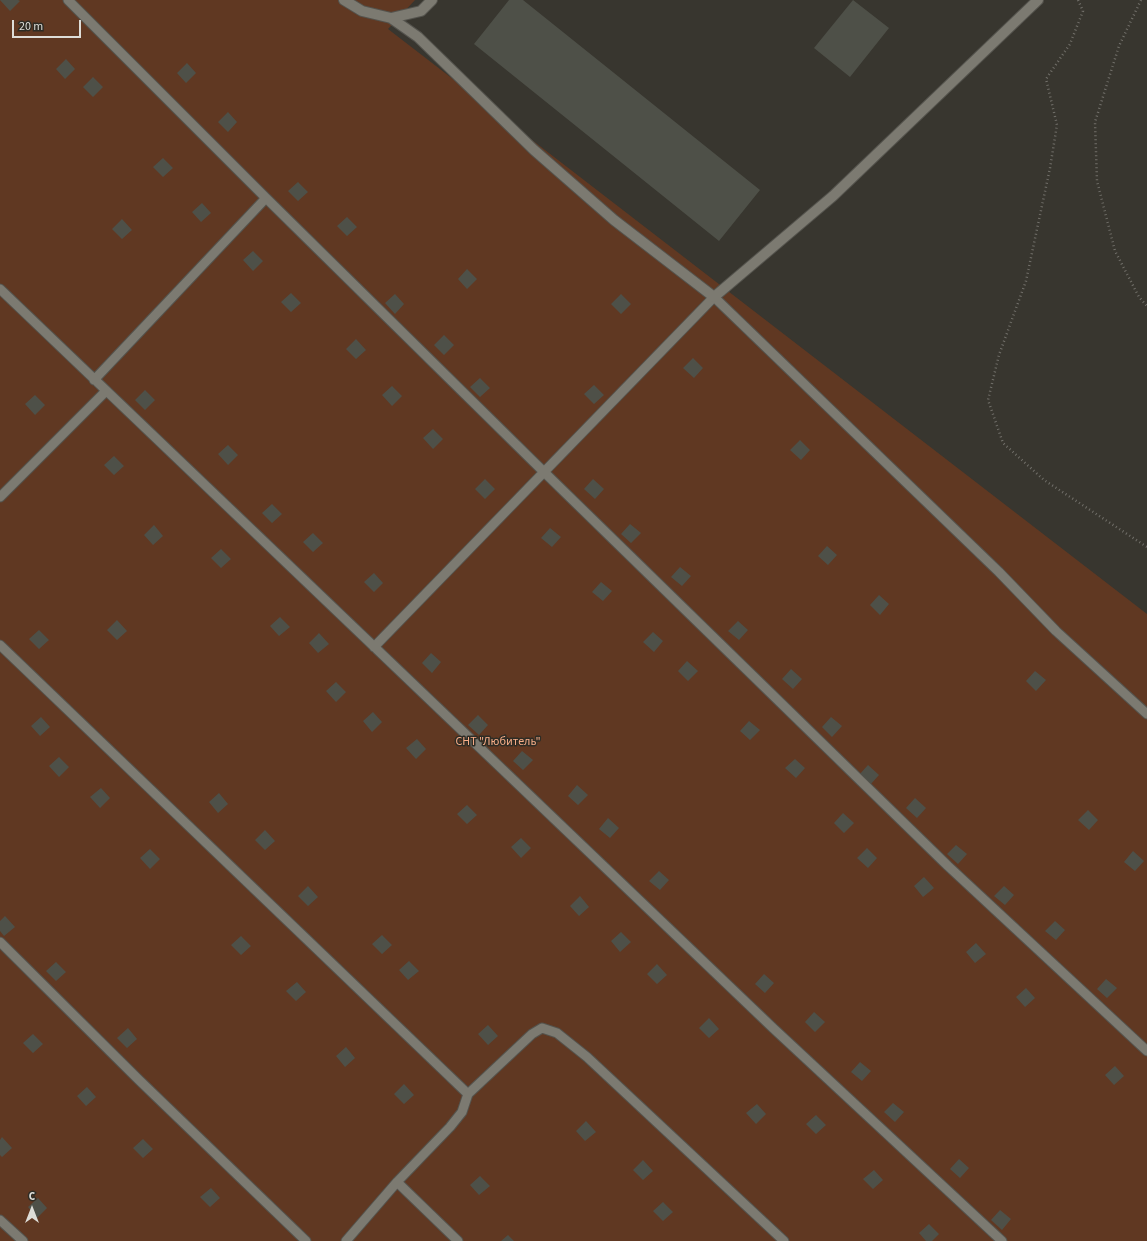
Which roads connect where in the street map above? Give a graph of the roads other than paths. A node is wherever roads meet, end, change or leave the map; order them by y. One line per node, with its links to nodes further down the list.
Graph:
1 (68, 0): 6 (lane)
2 (344, 0): 5 (street)
3 (432, 0): 5 (street)
4 (1038, 0): 8 (street)
5 (391, 18): 8 (street)
6 (266, 198): 9 (lane); 11 (lane)
7 (0, 289): 9 (lane)
8 (714, 297): 11 (lane); 15 (lane)
9 (94, 380): 10 (lane)
10 (106, 392): 12 (lane); 14 (lane)
11 (544, 472): 14 (lane); 17 (lane)
12 (0, 497)
13 (0, 645): 18 (lane)
14 (374, 647): 26 (lane)
15 (1147, 714)
16 (0, 942): 22 (lane)
17 (1147, 1051)
18 (468, 1094): 19 (lane); 25 (lane)
19 (397, 1182): 23 (lane); 24 (lane)
20 (0, 1220): 21 (lane)
21 (23, 1241)
22 (306, 1241)
23 (346, 1241)
24 (458, 1241)
25 (784, 1241)
26 (1002, 1241)

